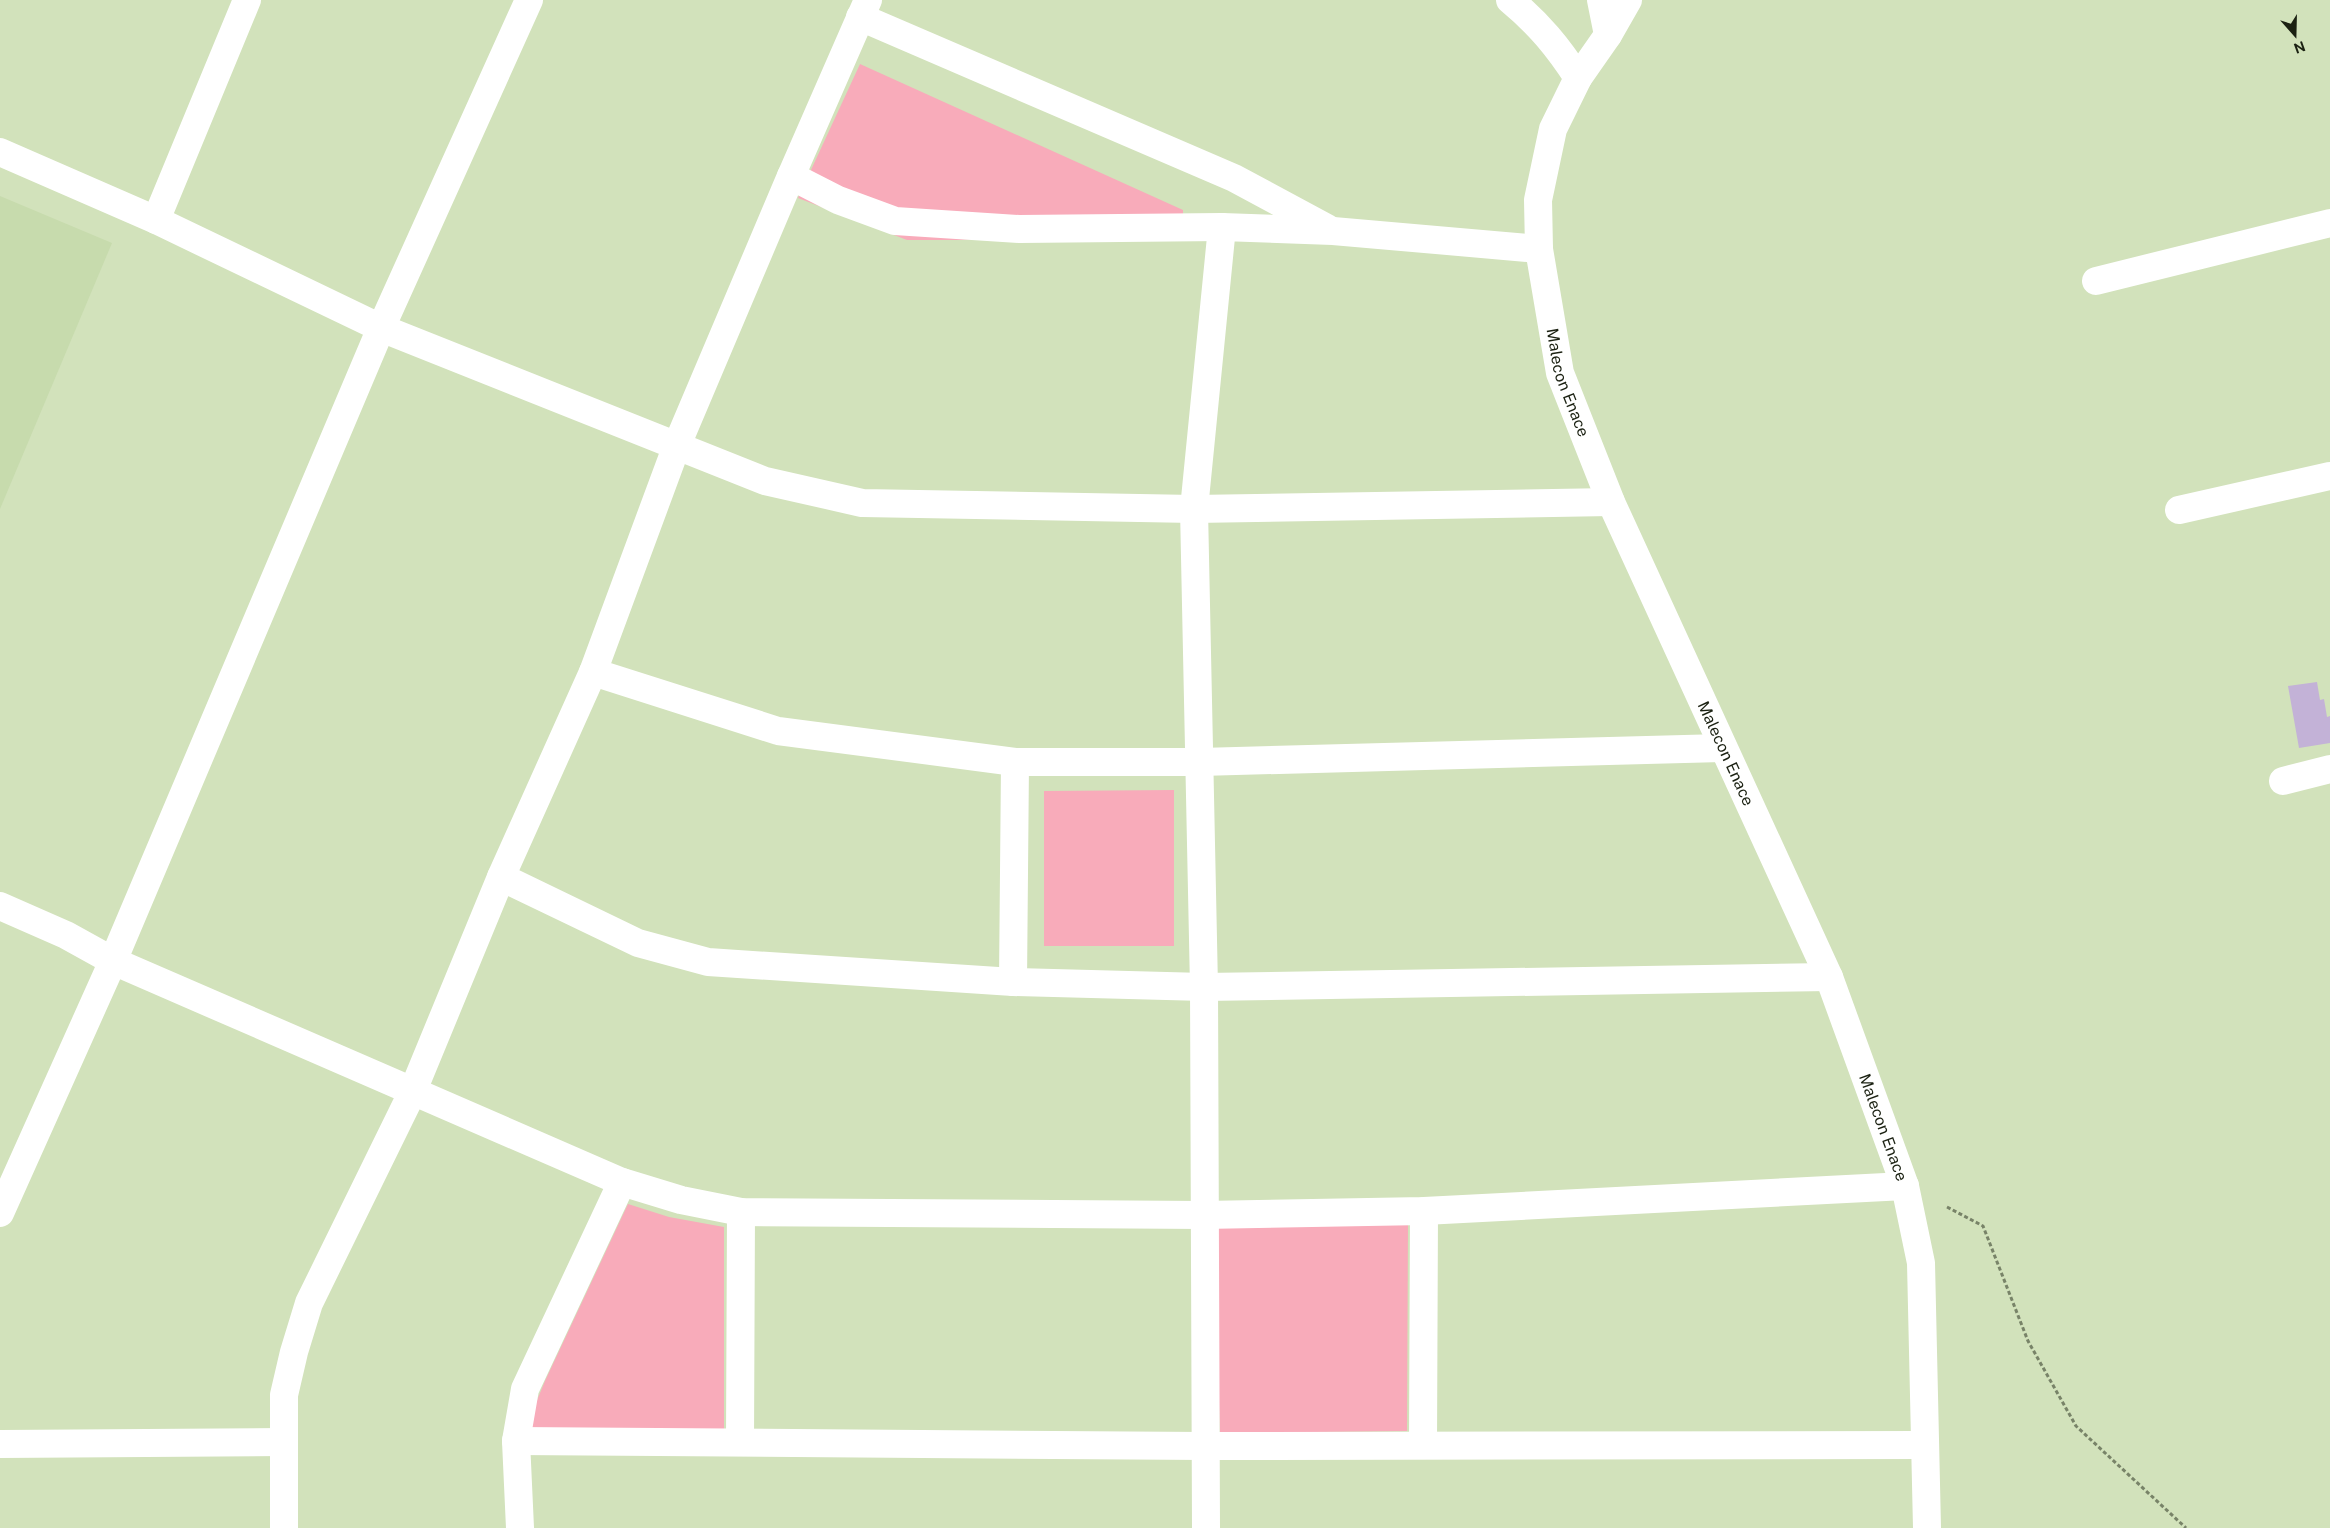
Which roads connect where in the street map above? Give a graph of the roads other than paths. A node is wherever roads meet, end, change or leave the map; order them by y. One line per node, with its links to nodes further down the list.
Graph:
1 (247, 0): 11 (street)
2 (529, 0): 17 (street)
3 (1510, 0): 8 (street)
4 (1601, 0): 7 (street)
5 (1628, 0): 7 (street, Malecon Enace)
6 (864, 8): 10 (street); 14 (street)
7 (1608, 35): 8 (street, Malecon Enace)
8 (1578, 78): 15 (street, Malecon Enace)
9 (0, 152): 11 (street)
10 (791, 176): 13 (street); 18 (street)
11 (156, 220): 17 (street)
12 (2330, 223): 16 (street)
13 (1222, 228): 14 (street); 21 (street)
14 (1333, 231): 15 (street)
15 (1539, 249): 20 (street, Malecon Enace)
16 (2096, 281)
17 (381, 328): 18 (street); 31 (street)
18 (677, 445): 21 (street); 23 (street)
19 (2330, 476): 22 (street)
20 (1611, 502): 21 (street); 24 (street, Malecon Enace)
21 (1194, 509): 26 (street)
22 (2179, 510)
23 (593, 672): 25 (street); 29 (street)
24 (1722, 748): 26 (street); 32 (street, Malecon Enace)
25 (1014, 762): 26 (street); 33 (street)
26 (1200, 762): 34 (street)
27 (2330, 769): 28 (street)
28 (2283, 780)
29 (501, 877): 33 (street); 35 (street)
30 (0, 906): 31 (street)
31 (113, 961): 35 (street); 36 (street)
32 (1829, 977): 34 (street); 38 (street, Malecon Enace)
33 (1013, 982): 34 (street)
34 (1204, 987): 42 (street)
35 (412, 1093): 37 (street); 44 (street)
36 (7, 1179): 41 (street)
37 (622, 1182): 40 (street); 43 (street)
38 (1904, 1186): 39 (street); 48 (street, Malecon Enace)
39 (1424, 1211): 42 (street); 47 (street)
40 (742, 1212): 42 (street); 45 (street)
41 (0, 1213)
42 (1203, 1216): 49 (street)
43 (516, 1441): 45 (street); 51 (street)
44 (283, 1442): 46 (street); 50 (street)
45 (740, 1442): 49 (street)
46 (0, 1444)
47 (1423, 1445): 48 (street); 49 (street)
48 (1924, 1445): 53 (street, Malecon Enace)
49 (1205, 1446): 52 (street)
50 (284, 1528)
51 (520, 1528)
52 (1206, 1528)
53 (1927, 1528)

